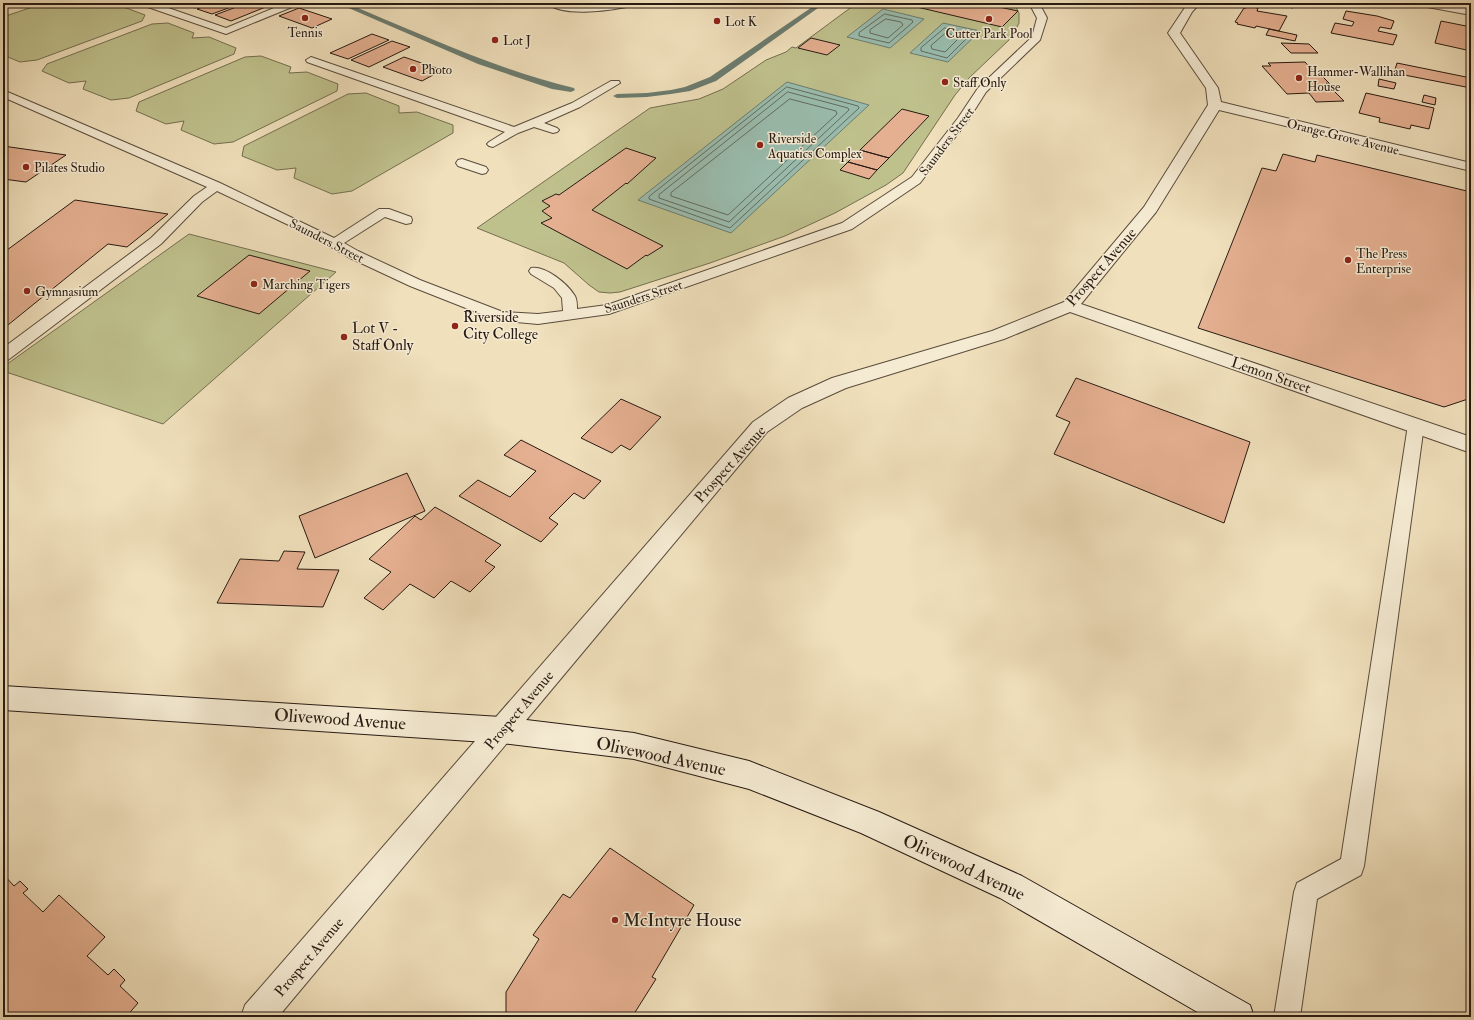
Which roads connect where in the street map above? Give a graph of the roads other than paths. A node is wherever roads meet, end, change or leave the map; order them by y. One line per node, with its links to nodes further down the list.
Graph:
1 (145, 3): 2 (lane)
2 (294, 3)
3 (552, 3): 4 (lane)
4 (632, 3)
5 (1034, 3): 25 (lane, Saunders Street)
6 (1194, 3): 12 (street)
7 (1422, 3): 8 (street)
8 (1471, 12)
9 (311, 60): 15 (lane)
10 (615, 83): 13 (lane)
11 (3, 93): 20 (lane, Saunders Street)
12 (1215, 105): 18 (street, Orange Grove Avenue); 24 (street, Prospect Avenue)
13 (534, 123): 14 (lane); 15 (lane)
14 (553, 130)
15 (514, 131): 16 (lane)
16 (494, 144)
17 (462, 163): 19 (lane)
18 (1471, 167)
19 (482, 170)
20 (216, 186): 22 (lane, Saunders Street); 26 (lane)
21 (406, 220): 22 (lane)
22 (335, 243): 25 (lane, Saunders Street)
23 (536, 271): 25 (lane)
24 (1070, 306): 27 (street, Lemon Street); 30 (street, Prospect Avenue)
25 (570, 314)
26 (3, 356)
27 (1416, 425): 28 (street, Lemon Street); 33 (lane)
28 (1471, 444)
29 (3, 698): 30 (street, Olivewood Avenue)
30 (501, 730): 31 (street, Prospect Avenue); 32 (street, Olivewood Avenue)
31 (257, 1017)
32 (1238, 1017)
33 (1287, 1017)

